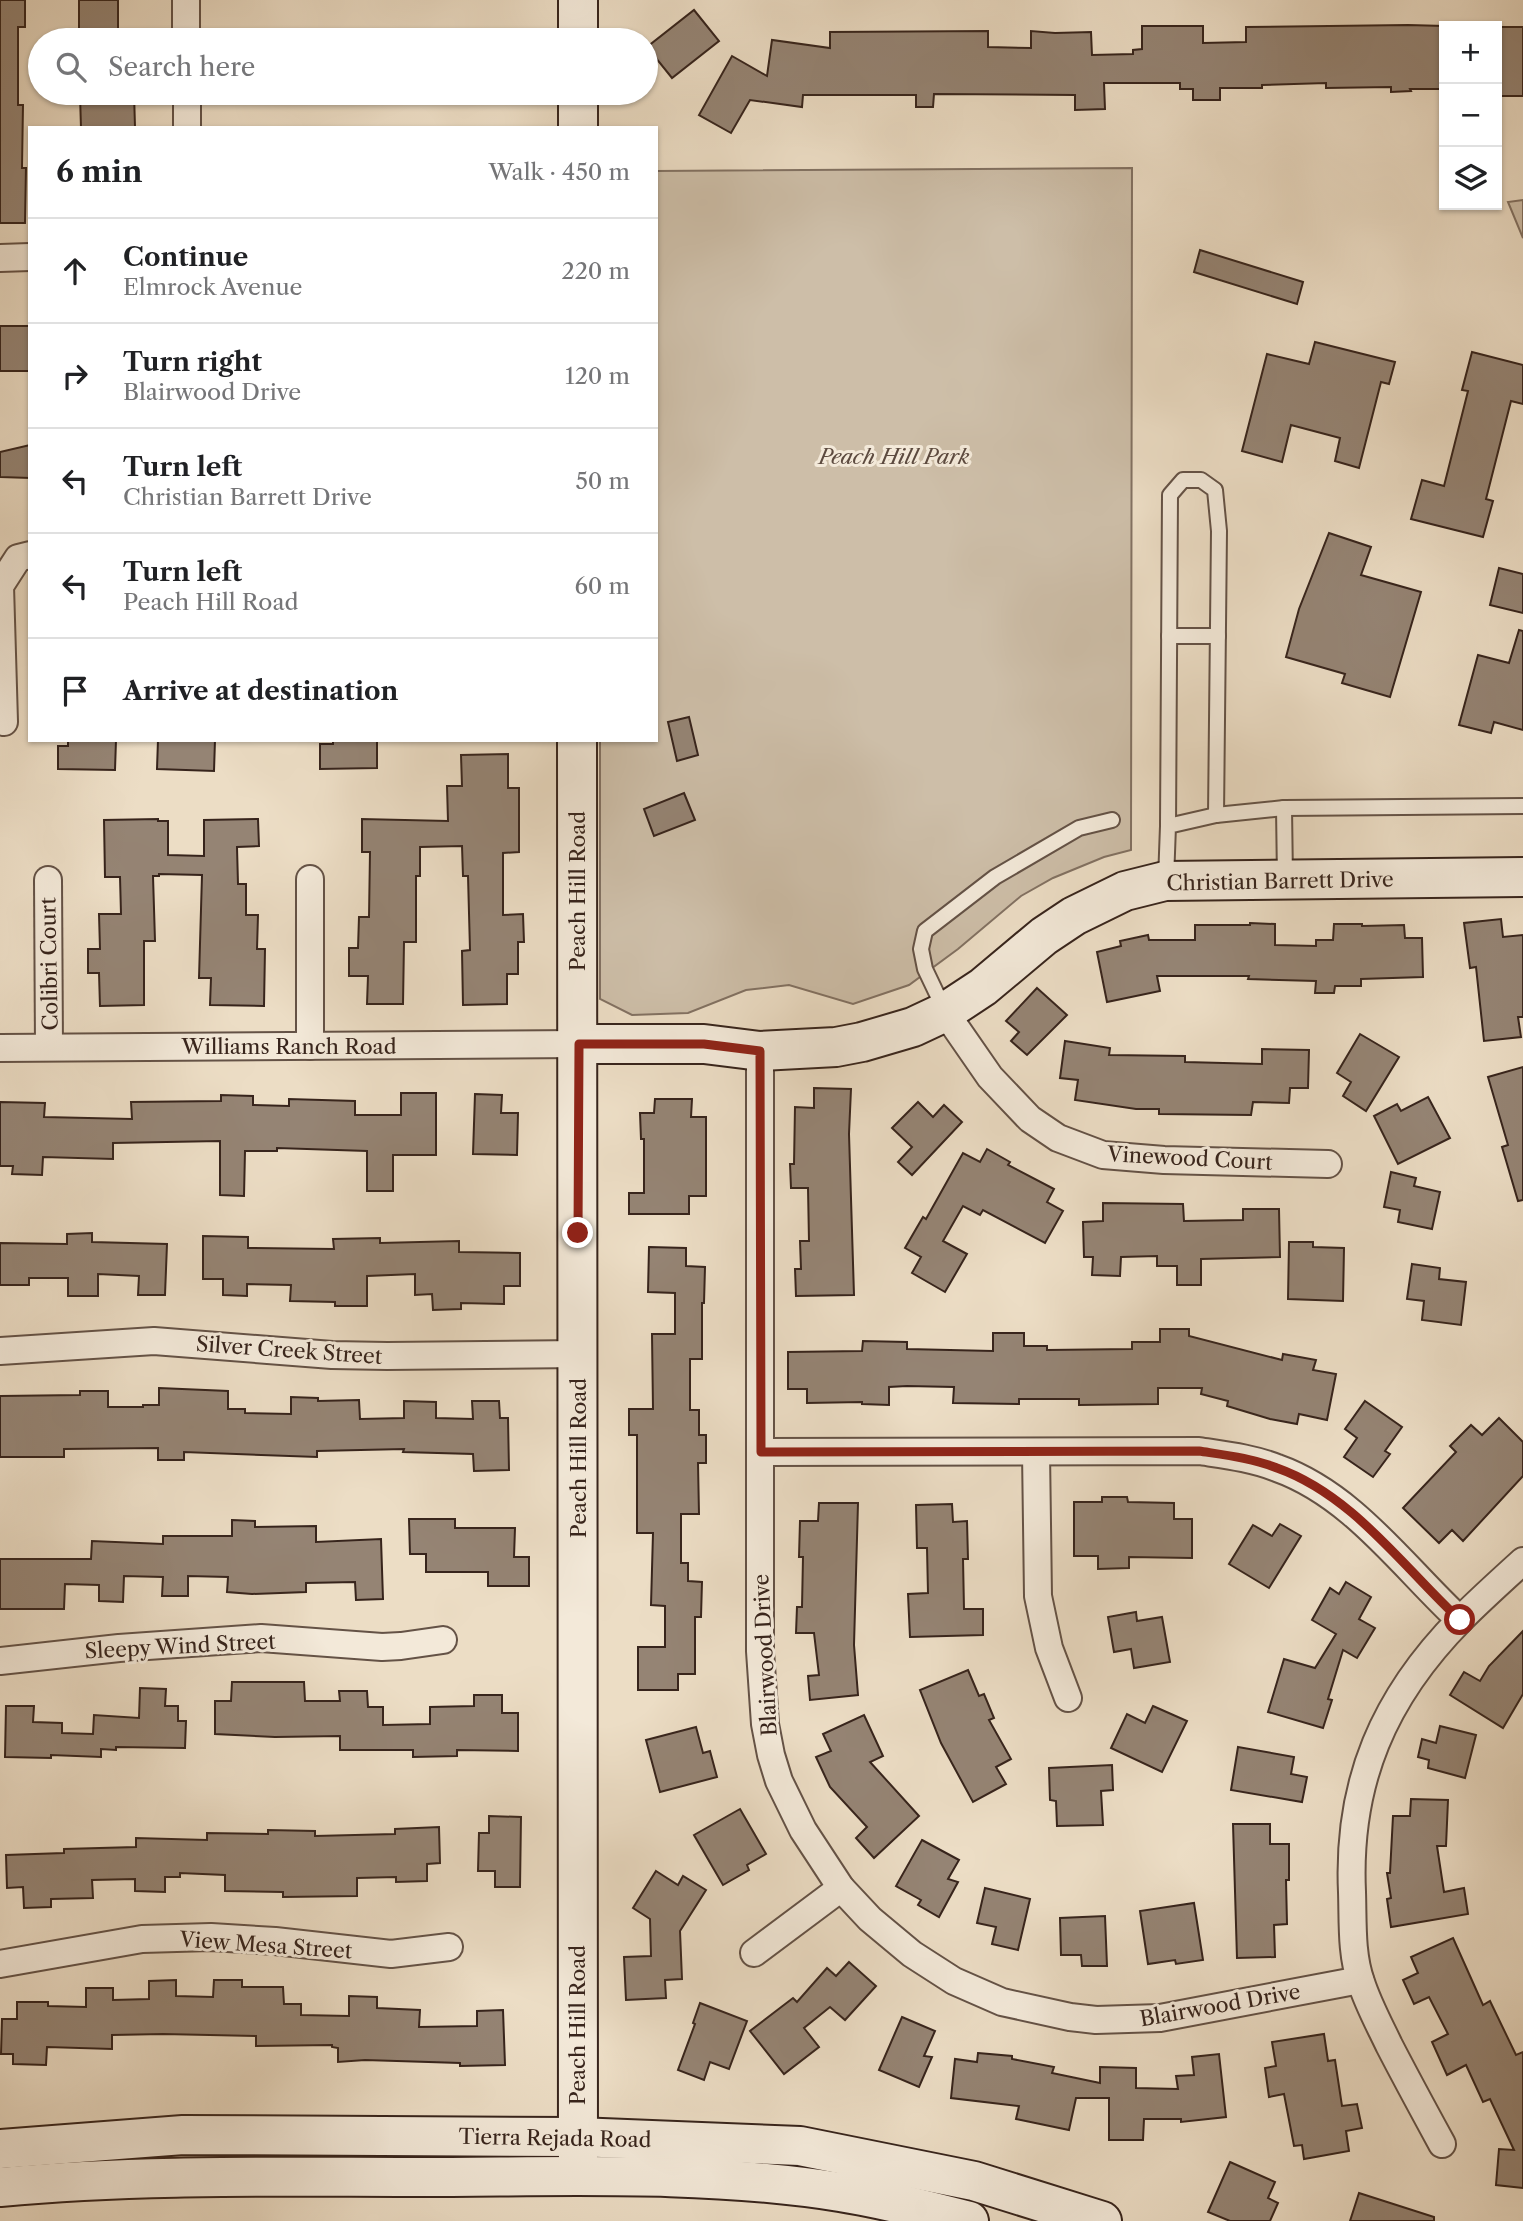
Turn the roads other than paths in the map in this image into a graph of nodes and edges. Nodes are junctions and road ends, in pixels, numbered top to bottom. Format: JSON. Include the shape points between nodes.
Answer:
{"nodes":[{"id":1,"x":186,"y":0,"type":"edge"},
{"id":2,"x":578,"y":0,"type":"edge"},
{"id":3,"x":186,"y":28,"type":"edge"},
{"id":4,"x":578,"y":28,"type":"edge"},
{"id":5,"x":187,"y":105,"type":"edge"},
{"id":6,"x":578,"y":105,"type":"edge"},
{"id":7,"x":187,"y":126,"type":"edge"},
{"id":8,"x":578,"y":126,"type":"edge"},
{"id":9,"x":28,"y":257,"type":"edge"},
{"id":10,"x":0,"y":258,"type":"edge"},
{"id":11,"x":28,"y":556,"type":"edge"},
{"id":12,"x":1169,"y":636,"type":"junction"},
{"id":13,"x":1218,"y":636,"type":"junction"},
{"id":14,"x":4,"y":722,"type":"dead end"},
{"id":15,"x":577,"y":742,"type":"edge"},
{"id":16,"x":1523,"y":806,"type":"edge"},
{"id":17,"x":1284,"y":808,"type":"junction"},
{"id":18,"x":1216,"y":816,"type":"junction"},
{"id":19,"x":1112,"y":820,"type":"dead end"},
{"id":20,"x":1168,"y":826,"type":"junction"},
{"id":21,"x":1523,"y":877,"type":"edge"},
{"id":22,"x":310,"y":879,"type":"dead end"},
{"id":23,"x":1284,"y":879,"type":"junction"},
{"id":24,"x":48,"y":880,"type":"dead end"},
{"id":25,"x":1166,"y":881,"type":"junction"},
{"id":26,"x":945,"y":1012,"type":"junction"},
{"id":27,"x":579,"y":1044,"type":"junction"},
{"id":28,"x":310,"y":1045,"type":"junction"},
{"id":29,"x":49,"y":1047,"type":"junction"},
{"id":30,"x":0,"y":1048,"type":"edge"},
{"id":31,"x":760,"y":1051,"type":"junction"},
{"id":32,"x":1328,"y":1164,"type":"dead end"},
{"id":33,"x":0,"y":1351,"type":"edge"},
{"id":34,"x":579,"y":1354,"type":"junction"},
{"id":35,"x":761,"y":1452,"type":"junction"},
{"id":36,"x":1036,"y":1452,"type":"junction"},
{"id":37,"x":1523,"y":1561,"type":"edge"},
{"id":38,"x":1460,"y":1620,"type":"junction"},
{"id":39,"x":443,"y":1640,"type":"dead end"},
{"id":40,"x":0,"y":1661,"type":"edge"},
{"id":41,"x":1068,"y":1698,"type":"dead end"},
{"id":42,"x":841,"y":1888,"type":"junction"},
{"id":43,"x":449,"y":1947,"type":"dead end"},
{"id":44,"x":754,"y":1953,"type":"dead end"},
{"id":45,"x":0,"y":1964,"type":"edge"},
{"id":46,"x":1360,"y":1980,"type":"junction"},
{"id":47,"x":577,"y":2137,"type":"junction"},
{"id":48,"x":1442,"y":2144,"type":"dead end"},
{"id":49,"x":0,"y":2149,"type":"edge"},
{"id":50,"x":578,"y":2176,"type":"junction"},
{"id":51,"x":0,"y":2187,"type":"edge"},
{"id":52,"x":969,"y":2221,"type":"edge"},
{"id":53,"x":1102,"y":2221,"type":"edge"}],
"edges":[{"from":1,"to":3,"type":"street"},
{"from":2,"to":4,"type":"street"},
{"from":5,"to":7,"type":"street"},
{"from":6,"to":8,"type":"street"},
{"from":9,"to":10,"type":"street"},
{"from":11,"to":14,"type":"street","via":[[18,558],[0,586]]},
{"from":12,"to":13,"type":"lane"},
{"from":12,"to":13,"type":"lane","via":[[1170,495],[1183,480],[1201,480],[1215,490]]},
{"from":12,"to":20,"type":"lane"},
{"from":13,"to":18,"type":"lane"},
{"from":15,"to":27,"type":"street","name":"Peach Hill Road"},
{"from":16,"to":17,"type":"lane"},
{"from":17,"to":18,"type":"lane"},
{"from":17,"to":23,"type":"lane"},
{"from":18,"to":20,"type":"lane"},
{"from":19,"to":26,"type":"lane","via":[[1079,828],[995,877],[925,931],[921,949],[925,969]]},
{"from":20,"to":25,"type":"lane"},
{"from":21,"to":23,"type":"street","name":"Christian Barrett Drive"},
{"from":22,"to":28,"type":"street"},
{"from":23,"to":25,"type":"street","name":"Christian Barrett Drive"},
{"from":24,"to":29,"type":"street","name":"Colibri Court"},
{"from":25,"to":26,"type":"street","name":"Christian Barrett Drive","via":[[1125,891],[1074,916]]},
{"from":26,"to":31,"type":"street","name":"Christian Barrett Drive","via":[[914,1027],[862,1042]]},
{"from":26,"to":32,"type":"street","name":"Vinewood Court","via":[[990,1077],[1030,1119],[1058,1138],[1103,1155]]},
{"from":27,"to":28,"type":"street","name":"Williams Ranch Road"},
{"from":27,"to":31,"type":"street","name":"Christian Barrett Drive","via":[[704,1044]]},
{"from":27,"to":34,"type":"street","name":"Peach Hill Road"},
{"from":28,"to":29,"type":"street","name":"Williams Ranch Road"},
{"from":29,"to":30,"type":"street","name":"Williams Ranch Road"},
{"from":31,"to":35,"type":"street","name":"Blairwood Drive"},
{"from":33,"to":34,"type":"street","name":"Silver Creek Street","via":[[154,1341],[346,1355]]},
{"from":34,"to":47,"type":"street","name":"Peach Hill Road"},
{"from":35,"to":36,"type":"street"},
{"from":35,"to":42,"type":"street","name":"Blairwood Drive","via":[[760,1651],[765,1724],[779,1780],[803,1830]]},
{"from":36,"to":38,"type":"street","via":[[1199,1451],[1278,1468],[1359,1518]]},
{"from":36,"to":41,"type":"street","via":[[1038,1596],[1049,1648]]},
{"from":37,"to":38,"type":"street"},
{"from":38,"to":46,"type":"street","via":[[1395,1703],[1368,1761],[1356,1808],[1351,1874]]},
{"from":39,"to":40,"type":"street","name":"Sleepy Wind Street","via":[[382,1647],[261,1638]]},
{"from":42,"to":44,"type":"street"},
{"from":42,"to":46,"type":"street","name":"Blairwood Drive","via":[[912,1954],[954,1982],[1002,2002],[1070,2017],[1096,2021],[1160,2018]]},
{"from":43,"to":45,"type":"street","name":"View Mesa Street","via":[[391,1954],[275,1941],[156,1939]]},
{"from":46,"to":48,"type":"street"},
{"from":47,"to":49,"type":"street","name":"Tierra Rejada Road","via":[[183,2135]]},
{"from":47,"to":50,"type":"street","name":"Peach Hill Road"},
{"from":47,"to":53,"type":"street","name":"Tierra Rejada Road","via":[[800,2146],[974,2180]]},
{"from":50,"to":51,"type":"street","name":"Tierra Rejada Road","via":[[145,2177]]},
{"from":50,"to":52,"type":"street","name":"Tierra Rejada Road","via":[[725,2180],[839,2192]]}]}
